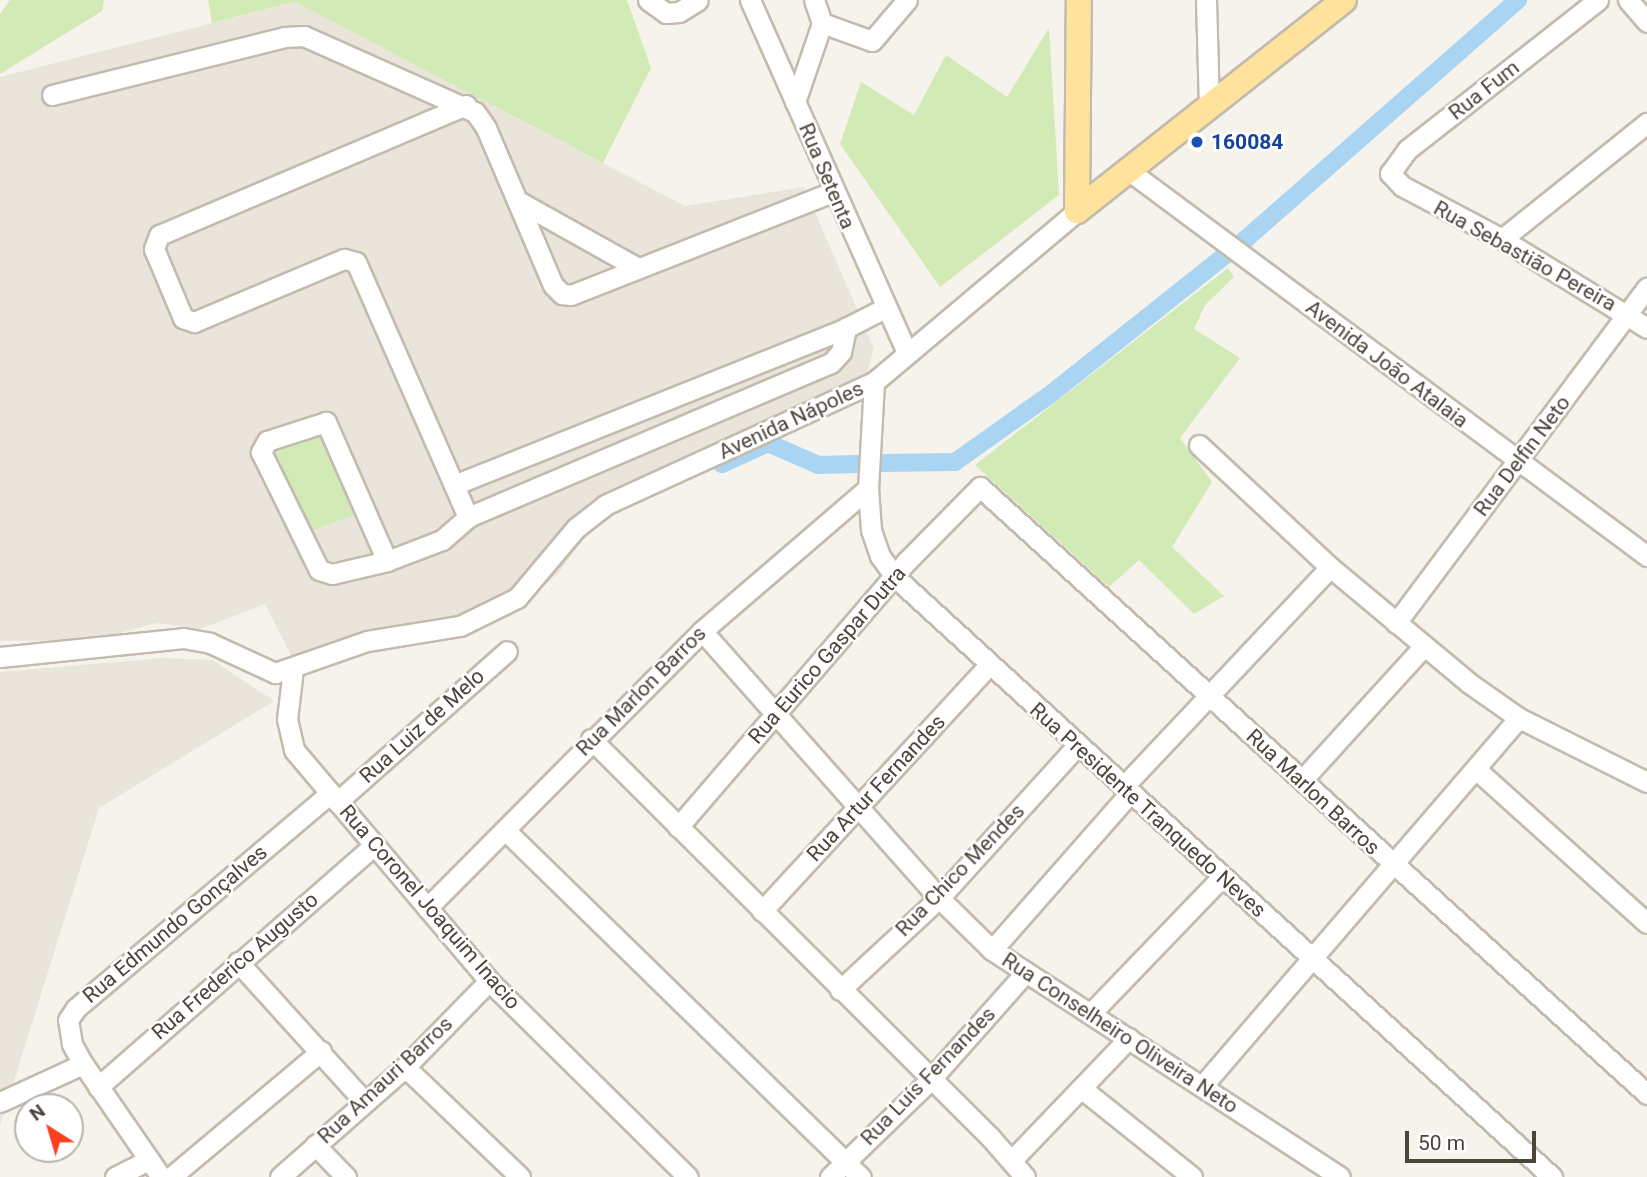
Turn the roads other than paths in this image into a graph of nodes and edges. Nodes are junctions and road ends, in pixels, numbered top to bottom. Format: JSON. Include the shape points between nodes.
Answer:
{"nodes":[{"id":1,"x":648,"y":0,"type":"edge"},
{"id":2,"x":698,"y":0,"type":"edge"},
{"id":3,"x":750,"y":0,"type":"edge"},
{"id":4,"x":814,"y":0,"type":"edge"},
{"id":5,"x":907,"y":0,"type":"edge"},
{"id":6,"x":1079,"y":0,"type":"edge"},
{"id":7,"x":1206,"y":0,"type":"edge"},
{"id":8,"x":1598,"y":0,"type":"edge"},
{"id":9,"x":1628,"y":0,"type":"edge"},
{"id":10,"x":1339,"y":2,"type":"edge"},
{"id":11,"x":1647,"y":22,"type":"edge"},
{"id":12,"x":822,"y":23,"type":"junction"},
{"id":13,"x":52,"y":95,"type":"dead end"},
{"id":14,"x":794,"y":102,"type":"junction"},
{"id":15,"x":466,"y":105,"type":"junction"},
{"id":16,"x":1209,"y":107,"type":"junction"},
{"id":17,"x":1647,"y":123,"type":"edge"},
{"id":18,"x":1128,"y":170,"type":"junction"},
{"id":19,"x":1402,"y":186,"type":"joint"},
{"id":20,"x":833,"y":192,"type":"junction"},
{"id":21,"x":518,"y":201,"type":"junction"},
{"id":22,"x":1077,"y":211,"type":"junction"},
{"id":23,"x":1502,"y":239,"type":"junction"},
{"id":24,"x":638,"y":268,"type":"junction"},
{"id":25,"x":1647,"y":288,"type":"edge"},
{"id":26,"x":885,"y":308,"type":"junction"},
{"id":27,"x":1627,"y":313,"type":"junction"},
{"id":28,"x":846,"y":328,"type":"junction"},
{"id":29,"x":1647,"y":328,"type":"edge"},
{"id":30,"x":906,"y":351,"type":"junction"},
{"id":31,"x":874,"y":382,"type":"junction"},
{"id":32,"x":1199,"y":445,"type":"dead end"},
{"id":33,"x":1519,"y":463,"type":"junction"},
{"id":34,"x":454,"y":485,"type":"junction"},
{"id":35,"x":980,"y":487,"type":"joint"},
{"id":36,"x":868,"y":488,"type":"junction"},
{"id":37,"x":468,"y":517,"type":"junction"},
{"id":38,"x":1647,"y":556,"type":"edge"},
{"id":39,"x":387,"y":561,"type":"junction"},
{"id":40,"x":1330,"y":567,"type":"junction"},
{"id":41,"x":895,"y":577,"type":"junction"},
{"id":42,"x":1396,"y":623,"type":"junction"},
{"id":43,"x":702,"y":631,"type":"junction"},
{"id":44,"x":1423,"y":647,"type":"junction"},
{"id":45,"x":507,"y":651,"type":"dead end"},
{"id":46,"x":0,"y":657,"type":"edge"},
{"id":47,"x":990,"y":664,"type":"junction"},
{"id":48,"x":293,"y":670,"type":"junction"},
{"id":49,"x":1210,"y":698,"type":"junction"},
{"id":50,"x":776,"y":714,"type":"junction"},
{"id":51,"x":1519,"y":718,"type":"junction"},
{"id":52,"x":591,"y":739,"type":"junction"},
{"id":53,"x":1077,"y":746,"type":"junction"},
{"id":54,"x":1478,"y":771,"type":"junction"},
{"id":55,"x":1302,"y":780,"type":"junction"},
{"id":56,"x":1647,"y":782,"type":"edge"},
{"id":57,"x":1126,"y":790,"type":"junction"},
{"id":58,"x":333,"y":797,"type":"junction"},
{"id":59,"x":858,"y":809,"type":"junction"},
{"id":60,"x":678,"y":827,"type":"junction"},
{"id":61,"x":505,"y":830,"type":"junction"},
{"id":62,"x":373,"y":846,"type":"junction"},
{"id":63,"x":1394,"y":867,"type":"junction"},
{"id":64,"x":1222,"y":877,"type":"junction"},
{"id":65,"x":939,"y":898,"type":"junction"},
{"id":66,"x":427,"y":908,"type":"junction"},
{"id":67,"x":762,"y":911,"type":"junction"},
{"id":68,"x":1647,"y":923,"type":"edge"},
{"id":69,"x":992,"y":950,"type":"junction"},
{"id":70,"x":1310,"y":959,"type":"junction"},
{"id":71,"x":238,"y":961,"type":"junction"},
{"id":72,"x":1024,"y":974,"type":"junction"},
{"id":73,"x":489,"y":981,"type":"junction"},
{"id":74,"x":840,"y":990,"type":"junction"},
{"id":75,"x":1091,"y":1013,"type":"junction"},
{"id":76,"x":1129,"y":1038,"type":"junction"},
{"id":77,"x":321,"y":1051,"type":"junction"},
{"id":78,"x":83,"y":1064,"type":"junction"},
{"id":79,"x":405,"y":1067,"type":"junction"},
{"id":80,"x":930,"y":1080,"type":"junction"},
{"id":81,"x":1203,"y":1085,"type":"junction"},
{"id":82,"x":98,"y":1087,"type":"junction"},
{"id":83,"x":1081,"y":1088,"type":"junction"},
{"id":84,"x":1647,"y":1094,"type":"edge"},
{"id":85,"x":0,"y":1102,"type":"edge"},
{"id":86,"x":365,"y":1102,"type":"junction"},
{"id":87,"x":315,"y":1145,"type":"junction"},
{"id":88,"x":149,"y":1160,"type":"junction"},
{"id":89,"x":1012,"y":1160,"type":"junction"},
{"id":90,"x":845,"y":1162,"type":"junction"},
{"id":91,"x":115,"y":1177,"type":"edge"},
{"id":92,"x":161,"y":1177,"type":"edge"},
{"id":93,"x":171,"y":1177,"type":"edge"},
{"id":94,"x":280,"y":1177,"type":"edge"},
{"id":95,"x":346,"y":1177,"type":"edge"},
{"id":96,"x":520,"y":1177,"type":"edge"},
{"id":97,"x":688,"y":1177,"type":"edge"},
{"id":98,"x":830,"y":1177,"type":"edge"},
{"id":99,"x":862,"y":1177,"type":"edge"},
{"id":100,"x":1025,"y":1177,"type":"edge"},
{"id":101,"x":1192,"y":1177,"type":"edge"},
{"id":102,"x":1340,"y":1177,"type":"edge"},
{"id":103,"x":1552,"y":1177,"type":"edge"}],
"edges":[{"from":1,"to":2,"type":"street","via":[[666,13],[679,12]]},
{"from":3,"to":14,"type":"street","name":"Rua Setenta"},
{"from":4,"to":12,"type":"street"},
{"from":5,"to":12,"type":"street","via":[[872,41]]},
{"from":6,"to":22,"type":"main road"},
{"from":7,"to":16,"type":"street"},
{"from":8,"to":19,"type":"street","name":"Rua Fum","via":[[1407,150],[1390,173]]},
{"from":9,"to":11,"type":"street"},
{"from":10,"to":16,"type":"main road","name":"Avenida Nápoles"},
{"from":12,"to":14,"type":"street"},
{"from":13,"to":15,"type":"street","via":[[284,37],[304,36]]},
{"from":14,"to":20,"type":"street","name":"Rua Setenta"},
{"from":15,"to":21,"type":"street","via":[[486,128]]},
{"from":15,"to":34,"type":"street","via":[[159,235],[154,248],[183,318],[194,321],[344,259],[356,262]]},
{"from":16,"to":18,"type":"main road","name":"Avenida Nápoles"},
{"from":17,"to":23,"type":"street"},
{"from":18,"to":22,"type":"main road","name":"Avenida Nápoles"},
{"from":18,"to":33,"type":"street","name":"Avenida João Atalaia"},
{"from":19,"to":23,"type":"street","name":"Rua Sebastião Pereira"},
{"from":20,"to":24,"type":"street"},
{"from":20,"to":26,"type":"street","name":"Rua Setenta"},
{"from":21,"to":24,"type":"street"},
{"from":21,"to":24,"type":"street","via":[[553,285],[562,294],[571,295]]},
{"from":22,"to":30,"type":"street","name":"Avenida Nápoles"},
{"from":23,"to":27,"type":"street","name":"Rua Sebastião Pereira"},
{"from":25,"to":27,"type":"street","name":"Rua Delfin Neto"},
{"from":26,"to":28,"type":"street"},
{"from":26,"to":30,"type":"street","name":"Rua Setenta"},
{"from":27,"to":29,"type":"street","name":"Rua Sebastião Pereira"},
{"from":27,"to":33,"type":"street","name":"Rua Delfin Neto"},
{"from":28,"to":34,"type":"street"},
{"from":28,"to":37,"type":"street","via":[[841,352],[831,363]]},
{"from":30,"to":31,"type":"street","name":"Avenida Nápoles"},
{"from":31,"to":36,"type":"street","name":"Rua Presidente Tranquedo Neves"},
{"from":31,"to":48,"type":"street","name":"Avenida Nápoles","via":[[604,505],[576,527],[517,598],[493,613],[460,626],[368,640]]},
{"from":32,"to":40,"type":"street"},
{"from":33,"to":38,"type":"street","name":"Avenida João Atalaia"},
{"from":33,"to":42,"type":"street","name":"Rua Delfin Neto"},
{"from":34,"to":37,"type":"street"},
{"from":35,"to":41,"type":"street","name":"Rua Eurico Gaspar Dutra"},
{"from":35,"to":49,"type":"street","name":"Rua Marlon Barros"},
{"from":36,"to":41,"type":"street","name":"Rua Presidente Tranquedo Neves","via":[[871,530],[880,556]]},
{"from":36,"to":43,"type":"street","name":"Rua Marlon Barros"},
{"from":37,"to":39,"type":"street","via":[[442,540]]},
{"from":39,"to":39,"type":"street","via":[[326,422],[267,441],[261,452],[319,570],[332,574]]},
{"from":40,"to":42,"type":"street"},
{"from":40,"to":49,"type":"street"},
{"from":41,"to":47,"type":"street","name":"Rua Presidente Tranquedo Neves"},
{"from":41,"to":50,"type":"street","name":"Rua Eurico Gaspar Dutra"},
{"from":42,"to":44,"type":"street"},
{"from":43,"to":50,"type":"street","name":"Rua Conselheiro Oliveira Neto"},
{"from":43,"to":52,"type":"street","name":"Rua Marlon Barros"},
{"from":44,"to":51,"type":"street"},
{"from":44,"to":55,"type":"street"},
{"from":45,"to":58,"type":"street","name":"Rua Luiz de Melo"},
{"from":46,"to":48,"type":"street","via":[[183,638],[210,643],[275,673]]},
{"from":47,"to":53,"type":"street","name":"Rua Presidente Tranquedo Neves"},
{"from":47,"to":59,"type":"street","name":"Rua Artur Fernandes"},
{"from":48,"to":58,"type":"street","name":"Rua Coronel Joaquim Inacio","via":[[289,738]]},
{"from":49,"to":55,"type":"street","name":"Rua Marlon Barros"},
{"from":49,"to":57,"type":"street"},
{"from":50,"to":59,"type":"street","name":"Rua Conselheiro Oliveira Neto"},
{"from":50,"to":60,"type":"street","name":"Rua Eurico Gaspar Dutra"},
{"from":51,"to":54,"type":"street"},
{"from":51,"to":56,"type":"street"},
{"from":52,"to":60,"type":"street"},
{"from":52,"to":61,"type":"street","name":"Rua Marlon Barros"},
{"from":53,"to":57,"type":"street","name":"Rua Presidente Tranquedo Neves"},
{"from":53,"to":65,"type":"street","name":"Rua Chico Mendes"},
{"from":54,"to":63,"type":"street"},
{"from":54,"to":68,"type":"street"},
{"from":55,"to":63,"type":"street","name":"Rua Marlon Barros"},
{"from":57,"to":64,"type":"street","name":"Rua Presidente Tranquedo Neves"},
{"from":57,"to":69,"type":"street"},
{"from":58,"to":62,"type":"street","name":"Rua Coronel Joaquim Inacio"},
{"from":58,"to":78,"type":"street","name":"Rua Edmundo Gonçalves","via":[[75,1008],[68,1020],[69,1032]]},
{"from":59,"to":65,"type":"street","name":"Rua Conselheiro Oliveira Neto"},
{"from":59,"to":67,"type":"street","name":"Rua Artur Fernandes"},
{"from":60,"to":67,"type":"street"},
{"from":61,"to":66,"type":"street","name":"Rua Marlon Barros"},
{"from":61,"to":90,"type":"street"},
{"from":62,"to":66,"type":"street","name":"Rua Coronel Joaquim Inacio"},
{"from":62,"to":71,"type":"street","name":"Rua Frederico Augusto"},
{"from":63,"to":70,"type":"street"},
{"from":63,"to":84,"type":"street","name":"Rua Marlon Barros"},
{"from":64,"to":70,"type":"street","name":"Rua Presidente Tranquedo Neves"},
{"from":64,"to":75,"type":"street"},
{"from":65,"to":69,"type":"street","name":"Rua Conselheiro Oliveira Neto"},
{"from":65,"to":74,"type":"street","name":"Rua Chico Mendes"},
{"from":66,"to":73,"type":"street","name":"Rua Coronel Joaquim Inacio"},
{"from":67,"to":74,"type":"street"},
{"from":69,"to":72,"type":"street","name":"Rua Conselheiro Oliveira Neto"},
{"from":70,"to":81,"type":"street"},
{"from":70,"to":103,"type":"street","name":"Rua Presidente Tranquedo Neves"},
{"from":71,"to":77,"type":"street"},
{"from":71,"to":82,"type":"street","name":"Rua Frederico Augusto"},
{"from":72,"to":75,"type":"street","name":"Rua Conselheiro Oliveira Neto"},
{"from":72,"to":80,"type":"street","name":"Rua Luís Fernandes"},
{"from":73,"to":79,"type":"street","name":"Rua Amauri Barros"},
{"from":73,"to":97,"type":"street","name":"Rua Coronel Joaquim Inacio"},
{"from":74,"to":80,"type":"street"},
{"from":75,"to":76,"type":"street","name":"Rua Conselheiro Oliveira Neto"},
{"from":76,"to":81,"type":"street","name":"Rua Conselheiro Oliveira Neto"},
{"from":76,"to":83,"type":"street"},
{"from":77,"to":86,"type":"street"},
{"from":77,"to":93,"type":"street"},
{"from":78,"to":82,"type":"street","name":"Rua Edmundo Gonçalves"},
{"from":78,"to":85,"type":"street"},
{"from":79,"to":86,"type":"street","name":"Rua Amauri Barros"},
{"from":79,"to":96,"type":"street"},
{"from":80,"to":89,"type":"street"},
{"from":80,"to":90,"type":"street","name":"Rua Luís Fernandes"},
{"from":81,"to":102,"type":"street","name":"Rua Conselheiro Oliveira Neto"},
{"from":82,"to":88,"type":"street","name":"Rua Edmundo Gonçalves"},
{"from":83,"to":89,"type":"street"},
{"from":83,"to":101,"type":"street"},
{"from":86,"to":87,"type":"street","name":"Rua Amauri Barros"},
{"from":87,"to":94,"type":"street","name":"Rua Amauri Barros"},
{"from":87,"to":95,"type":"street"},
{"from":88,"to":91,"type":"street"},
{"from":88,"to":92,"type":"street","name":"Rua Edmundo Gonçalves"},
{"from":89,"to":100,"type":"street"},
{"from":90,"to":98,"type":"street","name":"Rua Luís Fernandes"},
{"from":90,"to":99,"type":"street"}]}
